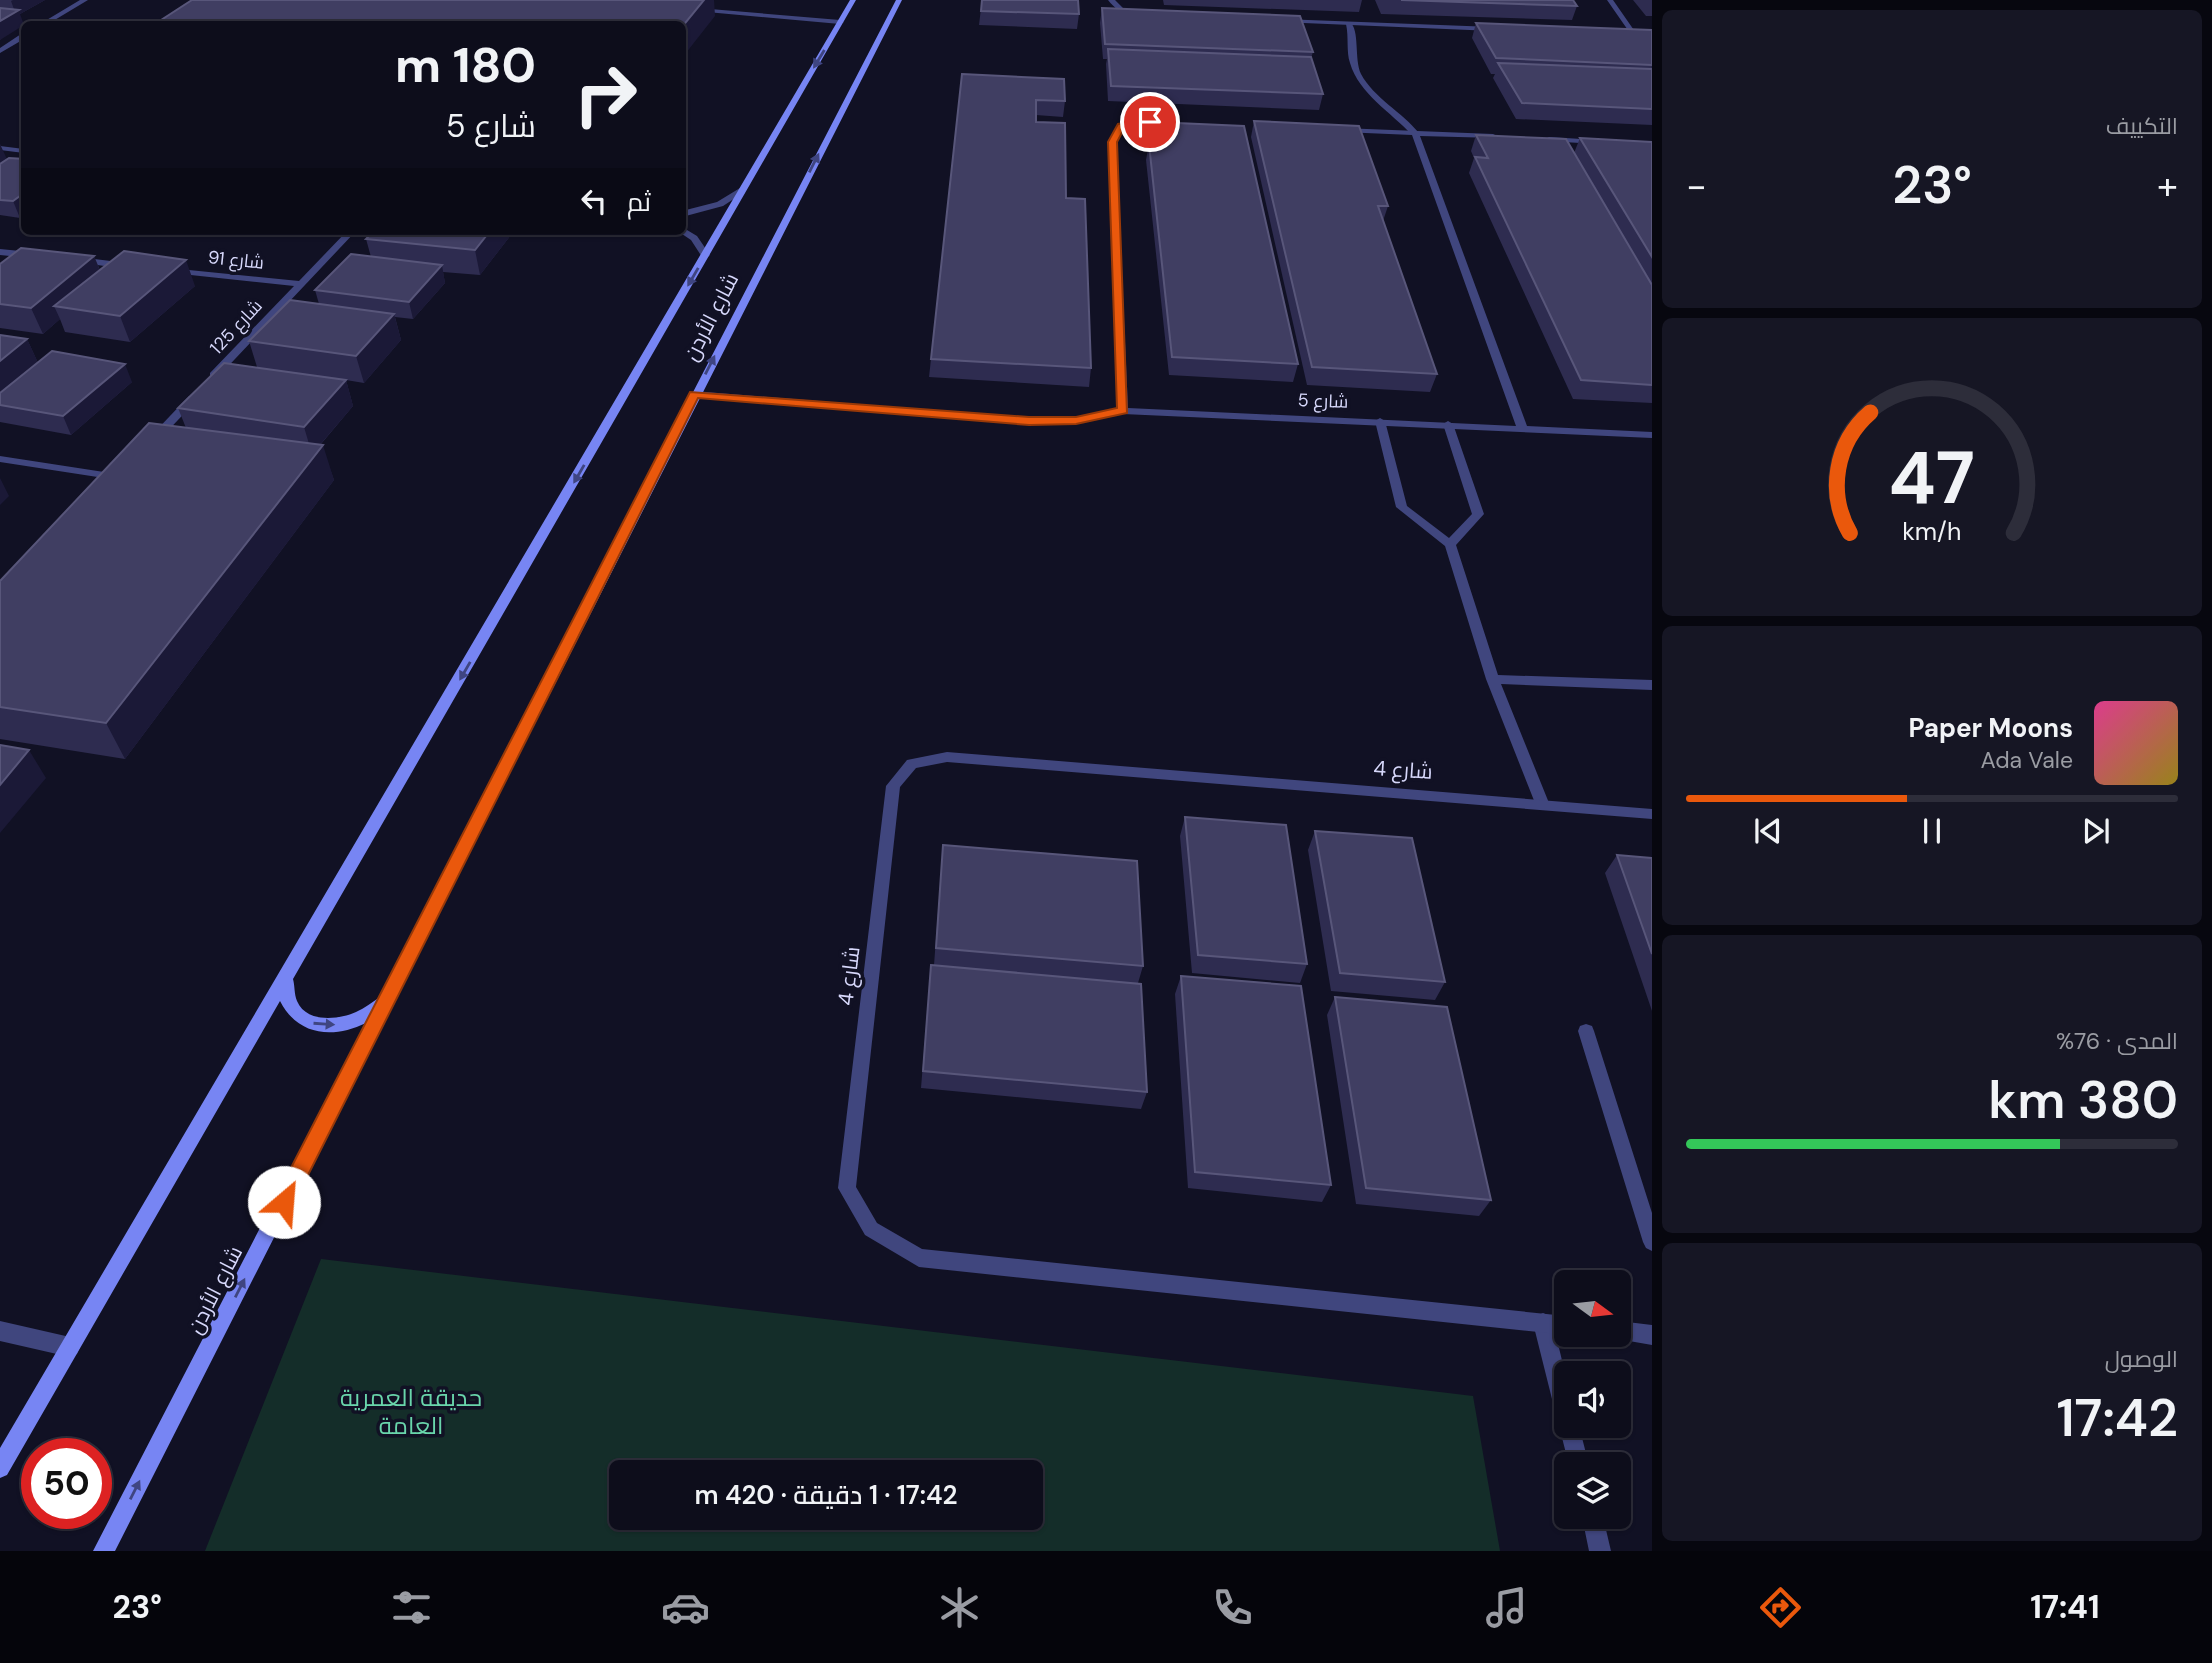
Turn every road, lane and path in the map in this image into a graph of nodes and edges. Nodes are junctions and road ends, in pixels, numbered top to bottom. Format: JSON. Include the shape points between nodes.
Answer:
{"nodes":[{"id":1,"x":85,"y":0,"type":"edge"},
{"id":2,"x":853,"y":0,"type":"edge"},
{"id":3,"x":898,"y":0,"type":"edge"},
{"id":4,"x":1111,"y":0,"type":"edge"},
{"id":5,"x":1610,"y":0,"type":"edge"},
{"id":6,"x":692,"y":10,"type":"edge"},
{"id":7,"x":1142,"y":14,"type":"edge"},
{"id":8,"x":49,"y":21,"type":"edge"},
{"id":9,"x":1271,"y":21,"type":"edge"},
{"id":10,"x":840,"y":22,"type":"junction"},
{"id":11,"x":1350,"y":24,"type":"junction"},
{"id":12,"x":1499,"y":29,"type":"edge"},
{"id":13,"x":1621,"y":34,"type":"edge"},
{"id":14,"x":21,"y":38,"type":"edge"},
{"id":15,"x":0,"y":51,"type":"edge"},
{"id":16,"x":1177,"y":123,"type":"edge"},
{"id":17,"x":1331,"y":129,"type":"edge"},
{"id":18,"x":1415,"y":133,"type":"junction"},
{"id":19,"x":1499,"y":137,"type":"edge"},
{"id":20,"x":1540,"y":139,"type":"edge"},
{"id":21,"x":1610,"y":142,"type":"edge"},
{"id":22,"x":0,"y":148,"type":"edge"},
{"id":23,"x":21,"y":151,"type":"edge"},
{"id":24,"x":740,"y":191,"type":"junction"},
{"id":25,"x":686,"y":213,"type":"edge"},
{"id":26,"x":686,"y":233,"type":"edge"},
{"id":27,"x":348,"y":235,"type":"edge"},
{"id":28,"x":0,"y":252,"type":"edge"},
{"id":29,"x":705,"y":255,"type":"junction"},
{"id":30,"x":41,"y":256,"type":"edge"},
{"id":31,"x":68,"y":259,"type":"edge"},
{"id":32,"x":137,"y":267,"type":"edge"},
{"id":33,"x":164,"y":270,"type":"edge"},
{"id":34,"x":301,"y":284,"type":"junction"},
{"id":35,"x":209,"y":381,"type":"edge"},
{"id":36,"x":200,"y":390,"type":"edge"},
{"id":37,"x":694,"y":394,"type":"junction"},
{"id":38,"x":1123,"y":411,"type":"junction"},
{"id":39,"x":1380,"y":421,"type":"junction"},
{"id":40,"x":1448,"y":424,"type":"junction"},
{"id":41,"x":1522,"y":427,"type":"junction"},
{"id":42,"x":1652,"y":435,"type":"edge"},
{"id":43,"x":145,"y":449,"type":"edge"},
{"id":44,"x":0,"y":459,"type":"edge"},
{"id":45,"x":127,"y":468,"type":"edge"},
{"id":46,"x":117,"y":477,"type":"junction"},
{"id":47,"x":108,"y":487,"type":"edge"},
{"id":48,"x":1450,"y":544,"type":"junction"},
{"id":49,"x":1493,"y":679,"type":"junction"},
{"id":50,"x":1652,"y":685,"type":"edge"},
{"id":51,"x":1542,"y":803,"type":"junction"},
{"id":52,"x":1652,"y":814,"type":"edge"},
{"id":53,"x":286,"y":980,"type":"junction"},
{"id":54,"x":392,"y":993,"type":"junction"},
{"id":55,"x":1586,"y":1031,"type":"dead end"},
{"id":56,"x":1652,"y":1242,"type":"edge"},
{"id":57,"x":1543,"y":1323,"type":"junction"},
{"id":58,"x":1554,"y":1324,"type":"edge"},
{"id":59,"x":0,"y":1331,"type":"edge"},
{"id":60,"x":1631,"y":1332,"type":"edge"},
{"id":61,"x":1652,"y":1335,"type":"edge"},
{"id":62,"x":70,"y":1348,"type":"junction"},
{"id":63,"x":1554,"y":1367,"type":"edge"},
{"id":64,"x":0,"y":1468,"type":"edge"},
{"id":65,"x":1595,"y":1529,"type":"edge"},
{"id":66,"x":104,"y":1551,"type":"edge"},
{"id":67,"x":1600,"y":1551,"type":"edge"}],
"edges":[{"from":1,"to":8,"type":"street"},
{"from":2,"to":10,"type":"main road","name":"شارع الأردن"},
{"from":37,"to":3,"type":"main road","name":"شارع الأردن","one_way":true},
{"from":4,"to":7,"type":"street","via":[[1122,11]]},
{"from":5,"to":13,"type":"street","via":[[1639,34]]},
{"from":6,"to":10,"type":"street"},
{"from":9,"to":11,"type":"street"},
{"from":10,"to":24,"type":"main road","name":"شارع الأردن","one_way":true},
{"from":11,"to":12,"type":"street"},
{"from":11,"to":18,"type":"street","via":[[1357,75]]},
{"from":14,"to":15,"type":"street"},
{"from":16,"to":38,"type":"street","via":[[1121,126],[1112,142]]},
{"from":17,"to":18,"type":"street"},
{"from":18,"to":19,"type":"street"},
{"from":18,"to":41,"type":"street"},
{"from":20,"to":21,"type":"street"},
{"from":22,"to":23,"type":"street"},
{"from":24,"to":25,"type":"street","via":[[720,204]]},
{"from":24,"to":29,"type":"main road","name":"شارع الأردن"},
{"from":26,"to":29,"type":"street"},
{"from":27,"to":34,"type":"street","name":"شارع 125"},
{"from":28,"to":30,"type":"street"},
{"from":29,"to":53,"type":"main road","name":"شارع الأردن","one_way":true},
{"from":31,"to":32,"type":"street"},
{"from":33,"to":34,"type":"street","name":"شارع 91"},
{"from":34,"to":35,"type":"street","name":"شارع 125"},
{"from":36,"to":43,"type":"street"},
{"from":37,"to":38,"type":"street","name":"شارع 5","via":[[1029,421],[1076,420]]},
{"from":37,"to":54,"type":"main road","name":"شارع الأردن"},
{"from":38,"to":39,"type":"street","name":"شارع 5"},
{"from":39,"to":40,"type":"street","name":"شارع 5"},
{"from":39,"to":48,"type":"street","via":[[1402,507]]},
{"from":40,"to":41,"type":"street","name":"شارع 5"},
{"from":40,"to":48,"type":"street","via":[[1478,514]]},
{"from":41,"to":42,"type":"street","name":"شارع 5"},
{"from":44,"to":46,"type":"street"},
{"from":45,"to":46,"type":"street"},
{"from":46,"to":47,"type":"street"},
{"from":48,"to":49,"type":"street"},
{"from":49,"to":50,"type":"street"},
{"from":49,"to":51,"type":"street"},
{"from":51,"to":52,"type":"street","name":"شارع 4"},
{"from":51,"to":57,"type":"street","name":"شارع 4","via":[[947,757],[912,764],[893,786],[847,1188],[870,1229],[919,1258]]},
{"from":53,"to":54,"type":"main road","one_way":true,"via":[[290,1006],[313,1023],[330,1025],[366,1016]]},
{"from":53,"to":62,"type":"main road","name":"شارع الأردن"},
{"from":66,"to":54,"type":"main road","name":"شارع الأردن","one_way":true},
{"from":55,"to":56,"type":"street"},
{"from":57,"to":58,"type":"street","name":"شارع 4"},
{"from":57,"to":63,"type":"street"},
{"from":59,"to":62,"type":"street"},
{"from":60,"to":61,"type":"street"},
{"from":62,"to":64,"type":"main road","name":"شارع الأردن"},
{"from":65,"to":67,"type":"street"}]}
